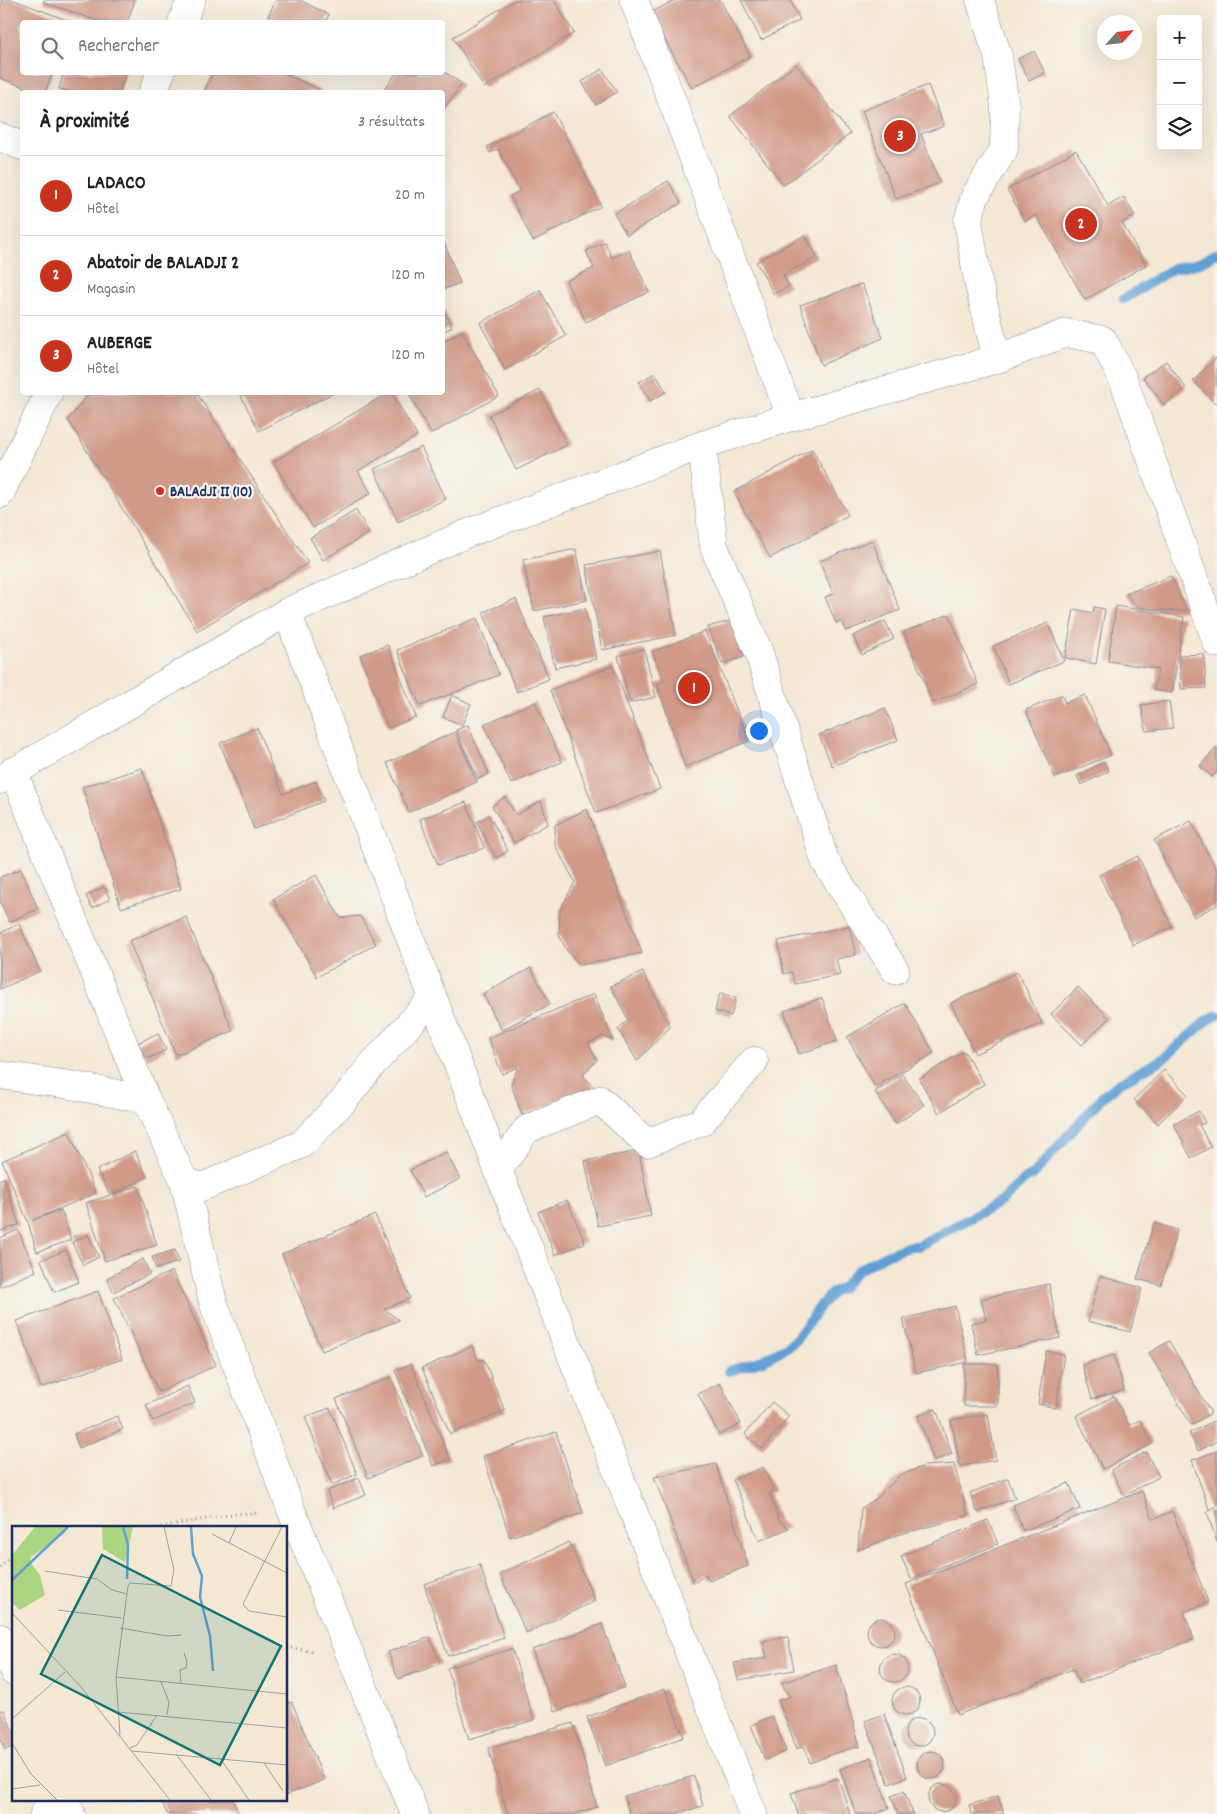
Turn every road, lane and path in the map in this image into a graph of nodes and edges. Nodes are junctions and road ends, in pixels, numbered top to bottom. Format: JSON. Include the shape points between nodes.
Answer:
{"nodes":[{"id":1,"x":191,"y":0,"type":"edge"},
{"id":2,"x":634,"y":0,"type":"edge"},
{"id":3,"x":980,"y":0,"type":"edge"},
{"id":4,"x":183,"y":20,"type":"edge"},
{"id":5,"x":161,"y":75,"type":"edge"},
{"id":6,"x":154,"y":90,"type":"edge"},
{"id":7,"x":0,"y":137,"type":"edge"},
{"id":8,"x":20,"y":145,"type":"edge"},
{"id":9,"x":997,"y":359,"type":"junction"},
{"id":10,"x":48,"y":395,"type":"edge"},
{"id":11,"x":791,"y":418,"type":"junction"},
{"id":12,"x":702,"y":444,"type":"junction"},
{"id":13,"x":0,"y":494,"type":"edge"},
{"id":14,"x":287,"y":612,"type":"junction"},
{"id":15,"x":1217,"y":643,"type":"edge"},
{"id":16,"x":6,"y":775,"type":"edge"},
{"id":17,"x":895,"y":970,"type":"dead end"},
{"id":18,"x":433,"y":998,"type":"junction"},
{"id":19,"x":754,"y":1061,"type":"dead end"},
{"id":20,"x":0,"y":1075,"type":"edge"},
{"id":21,"x":145,"y":1097,"type":"junction"},
{"id":22,"x":498,"y":1170,"type":"junction"},
{"id":23,"x":184,"y":1181,"type":"junction"},
{"id":24,"x":292,"y":1512,"type":"junction"},
{"id":25,"x":167,"y":1526,"type":"edge"},
{"id":26,"x":12,"y":1555,"type":"edge"},
{"id":27,"x":0,"y":1568,"type":"edge"},
{"id":28,"x":0,"y":1638,"type":"edge"},
{"id":29,"x":12,"y":1667,"type":"edge"},
{"id":30,"x":50,"y":1802,"type":"edge"},
{"id":31,"x":66,"y":1802,"type":"edge"},
{"id":32,"x":44,"y":1814,"type":"edge"},
{"id":33,"x":71,"y":1814,"type":"edge"},
{"id":34,"x":414,"y":1814,"type":"edge"},
{"id":35,"x":753,"y":1814,"type":"edge"}],
"edges":[{"from":1,"to":4,"type":"street"},
{"from":2,"to":11,"type":"street"},
{"from":3,"to":9,"type":"street","via":[[998,56],[1005,106],[1004,149],[975,196],[968,221],[978,282]]},
{"from":5,"to":6,"type":"street"},
{"from":7,"to":8,"type":"street"},
{"from":9,"to":11,"type":"street"},
{"from":9,"to":15,"type":"street","via":[[1066,333],[1103,340],[1123,379]]},
{"from":10,"to":13,"type":"street"},
{"from":11,"to":12,"type":"street"},
{"from":12,"to":14,"type":"street","via":[[468,533]]},
{"from":12,"to":17,"type":"street","via":[[714,547],[758,650],[825,861]]},
{"from":14,"to":16,"type":"street"},
{"from":14,"to":18,"type":"street"},
{"from":16,"to":21,"type":"street"},
{"from":18,"to":22,"type":"street"},
{"from":18,"to":23,"type":"street","via":[[302,1144],[202,1187]]},
{"from":19,"to":22,"type":"street","via":[[701,1122],[647,1143],[600,1100],[527,1129]]},
{"from":20,"to":21,"type":"street"},
{"from":21,"to":23,"type":"street"},
{"from":22,"to":35,"type":"street"},
{"from":23,"to":24,"type":"street","via":[[213,1302]]},
{"from":24,"to":25,"type":"path","via":[[232,1514]]},
{"from":24,"to":34,"type":"street"},
{"from":26,"to":27,"type":"path"},
{"from":28,"to":29,"type":"street"},
{"from":30,"to":32,"type":"street"},
{"from":31,"to":33,"type":"street"}]}
